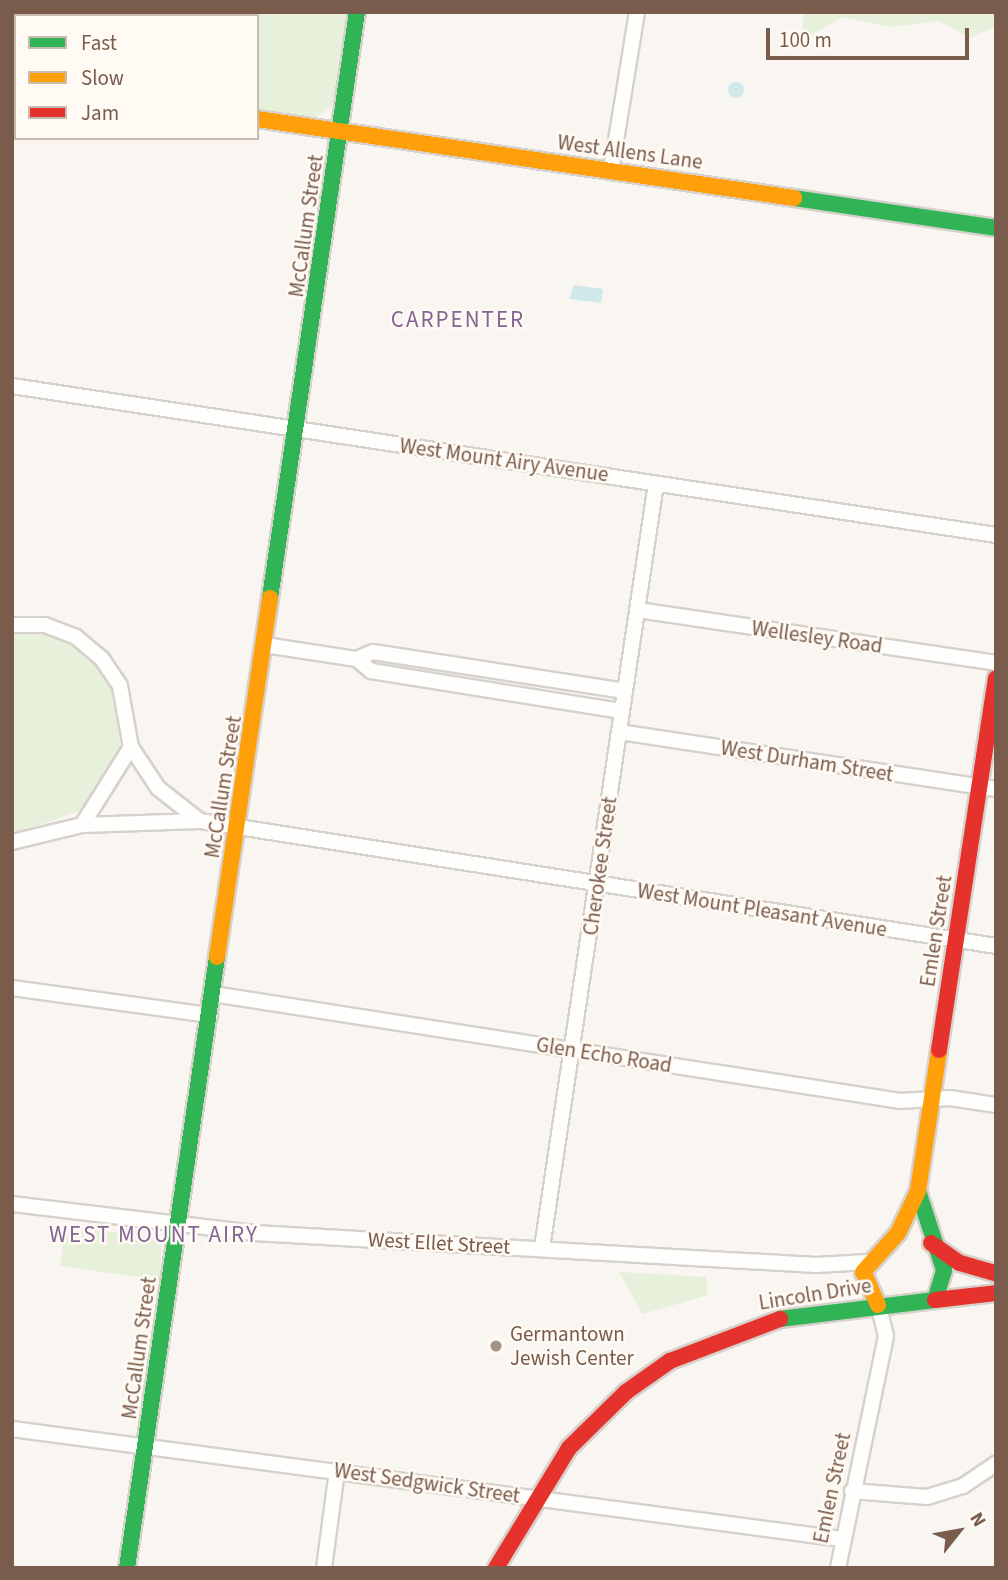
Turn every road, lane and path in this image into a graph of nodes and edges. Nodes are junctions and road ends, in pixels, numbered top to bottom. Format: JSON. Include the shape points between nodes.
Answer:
{"nodes":[{"id":1,"x":357,"y":12,"type":"edge"},
{"id":2,"x":638,"y":12,"type":"edge"},
{"id":3,"x":259,"y":119,"type":"edge"},
{"id":4,"x":341,"y":130,"type":"junction"},
{"id":5,"x":611,"y":171,"type":"junction"},
{"id":6,"x":996,"y":228,"type":"edge"},
{"id":7,"x":12,"y":386,"type":"edge"},
{"id":8,"x":297,"y":430,"type":"junction"},
{"id":9,"x":656,"y":483,"type":"junction"},
{"id":10,"x":996,"y":535,"type":"edge"},
{"id":11,"x":638,"y":610,"type":"junction"},
{"id":12,"x":12,"y":625,"type":"edge"},
{"id":13,"x":265,"y":645,"type":"junction"},
{"id":14,"x":357,"y":659,"type":"junction"},
{"id":15,"x":996,"y":663,"type":"edge"},
{"id":16,"x":996,"y":678,"type":"edge"},
{"id":17,"x":625,"y":691,"type":"junction"},
{"id":18,"x":622,"y":711,"type":"junction"},
{"id":19,"x":619,"y":733,"type":"junction"},
{"id":20,"x":131,"y":747,"type":"junction"},
{"id":21,"x":988,"y":788,"type":"edge"},
{"id":22,"x":200,"y":821,"type":"junction"},
{"id":23,"x":82,"y":825,"type":"junction"},
{"id":24,"x":238,"y":828,"type":"junction"},
{"id":25,"x":12,"y":842,"type":"edge"},
{"id":26,"x":597,"y":884,"type":"junction"},
{"id":27,"x":956,"y":940,"type":"junction"},
{"id":28,"x":996,"y":946,"type":"edge"},
{"id":29,"x":12,"y":988,"type":"edge"},
{"id":30,"x":213,"y":994,"type":"junction"},
{"id":31,"x":210,"y":1015,"type":"junction"},
{"id":32,"x":573,"y":1051,"type":"junction"},
{"id":33,"x":932,"y":1100,"type":"junction"},
{"id":34,"x":996,"y":1105,"type":"edge"},
{"id":35,"x":918,"y":1191,"type":"junction"},
{"id":36,"x":12,"y":1204,"type":"edge"},
{"id":37,"x":178,"y":1227,"type":"junction"},
{"id":38,"x":931,"y":1242,"type":"junction"},
{"id":39,"x":888,"y":1246,"type":"junction"},
{"id":40,"x":542,"y":1248,"type":"junction"},
{"id":41,"x":868,"y":1262,"type":"junction"},
{"id":42,"x":996,"y":1273,"type":"edge"},
{"id":43,"x":996,"y":1293,"type":"edge"},
{"id":44,"x":935,"y":1300,"type":"junction"},
{"id":45,"x":878,"y":1305,"type":"junction"},
{"id":46,"x":12,"y":1429,"type":"edge"},
{"id":47,"x":145,"y":1446,"type":"junction"},
{"id":48,"x":996,"y":1464,"type":"edge"},
{"id":49,"x":337,"y":1471,"type":"junction"},
{"id":50,"x":852,"y":1491,"type":"junction"},
{"id":51,"x":533,"y":1497,"type":"junction"},
{"id":52,"x":842,"y":1539,"type":"junction"},
{"id":53,"x":127,"y":1568,"type":"edge"},
{"id":54,"x":324,"y":1568,"type":"edge"},
{"id":55,"x":496,"y":1568,"type":"edge"},
{"id":56,"x":838,"y":1568,"type":"edge"}],
"edges":[{"from":1,"to":4,"type":"street","name":"McCallum Street"},
{"from":2,"to":5,"type":"street"},
{"from":3,"to":4,"type":"street","name":"West Allens Lane"},
{"from":4,"to":5,"type":"street","name":"West Allens Lane"},
{"from":4,"to":8,"type":"street","name":"McCallum Street"},
{"from":5,"to":6,"type":"street","name":"West Allens Lane"},
{"from":7,"to":8,"type":"street","name":"West Mount Airy Avenue"},
{"from":8,"to":9,"type":"street","name":"West Mount Airy Avenue"},
{"from":8,"to":13,"type":"street","name":"McCallum Street"},
{"from":9,"to":10,"type":"street","name":"West Mount Airy Avenue"},
{"from":9,"to":11,"type":"street","name":"Cherokee Street"},
{"from":11,"to":15,"type":"street","name":"Wellesley Road"},
{"from":11,"to":17,"type":"street","name":"Cherokee Street"},
{"from":12,"to":20,"type":"street","via":[[56,628],[94,650],[120,686]]},
{"from":13,"to":14,"type":"street"},
{"from":13,"to":24,"type":"street","name":"McCallum Street"},
{"from":14,"to":17,"type":"street","via":[[373,652]]},
{"from":14,"to":18,"type":"street","via":[[371,671]]},
{"from":16,"to":21,"type":"street","name":"Emlen Street"},
{"from":17,"to":18,"type":"street","name":"Cherokee Street"},
{"from":18,"to":19,"type":"street","name":"Cherokee Street"},
{"from":19,"to":21,"type":"street","name":"West Durham Street"},
{"from":19,"to":26,"type":"street","name":"Cherokee Street"},
{"from":20,"to":22,"type":"street","via":[[158,788]]},
{"from":20,"to":23,"type":"street"},
{"from":21,"to":27,"type":"street","name":"Emlen Street"},
{"from":22,"to":23,"type":"street","name":"West Mount Pleasant Avenue"},
{"from":22,"to":24,"type":"street","name":"West Mount Pleasant Avenue"},
{"from":23,"to":25,"type":"street","name":"West Mount Pleasant Avenue"},
{"from":24,"to":26,"type":"street","name":"West Mount Pleasant Avenue"},
{"from":24,"to":30,"type":"street","name":"McCallum Street"},
{"from":26,"to":27,"type":"street","name":"West Mount Pleasant Avenue"},
{"from":26,"to":32,"type":"street","name":"Cherokee Street"},
{"from":27,"to":28,"type":"street","name":"West Mount Pleasant Avenue"},
{"from":27,"to":33,"type":"street","name":"Emlen Street"},
{"from":29,"to":31,"type":"street"},
{"from":30,"to":31,"type":"street","name":"McCallum Street"},
{"from":30,"to":32,"type":"street","name":"Glen Echo Road"},
{"from":31,"to":37,"type":"street","name":"McCallum Street"},
{"from":32,"to":33,"type":"street","name":"Glen Echo Road","via":[[900,1101]]},
{"from":32,"to":40,"type":"street","name":"Cherokee Street"},
{"from":33,"to":34,"type":"street","name":"Glen Echo Road"},
{"from":33,"to":35,"type":"street","name":"Emlen Street"},
{"from":35,"to":38,"type":"street","name":"Emlen Street"},
{"from":35,"to":39,"type":"street","name":"Emlen Street"},
{"from":36,"to":37,"type":"street","name":"West Ellet Street"},
{"from":37,"to":40,"type":"street","name":"West Ellet Street"},
{"from":37,"to":47,"type":"street","name":"McCallum Street"},
{"from":38,"to":39,"type":"street","via":[[906,1239]]},
{"from":38,"to":42,"type":"street","via":[[960,1263]]},
{"from":38,"to":44,"type":"street","name":"Emlen Street","via":[[944,1270]]},
{"from":39,"to":41,"type":"street","name":"Emlen Street"},
{"from":40,"to":41,"type":"street","name":"West Ellet Street","via":[[816,1265]]},
{"from":41,"to":45,"type":"street","name":"Emlen Street","via":[[864,1279]]},
{"from":43,"to":44,"type":"street","name":"Lincoln Drive"},
{"from":44,"to":45,"type":"street","name":"Lincoln Drive"},
{"from":45,"to":50,"type":"street","name":"Emlen Street","via":[[886,1336]]},
{"from":45,"to":51,"type":"street","name":"Lincoln Drive","via":[[771,1320],[670,1361],[586,1429]]},
{"from":46,"to":47,"type":"street","name":"West Sedgwick Street"},
{"from":47,"to":49,"type":"street","name":"West Sedgwick Street"},
{"from":47,"to":53,"type":"street","name":"McCallum Street"},
{"from":48,"to":50,"type":"street","via":[[963,1486],[927,1497]]},
{"from":49,"to":51,"type":"street","name":"West Sedgwick Street"},
{"from":49,"to":54,"type":"street"},
{"from":50,"to":52,"type":"street","name":"Emlen Street"},
{"from":51,"to":52,"type":"street","name":"West Sedgwick Street"},
{"from":51,"to":55,"type":"street","name":"Lincoln Drive"},
{"from":52,"to":56,"type":"street","name":"Emlen Street"}]}
